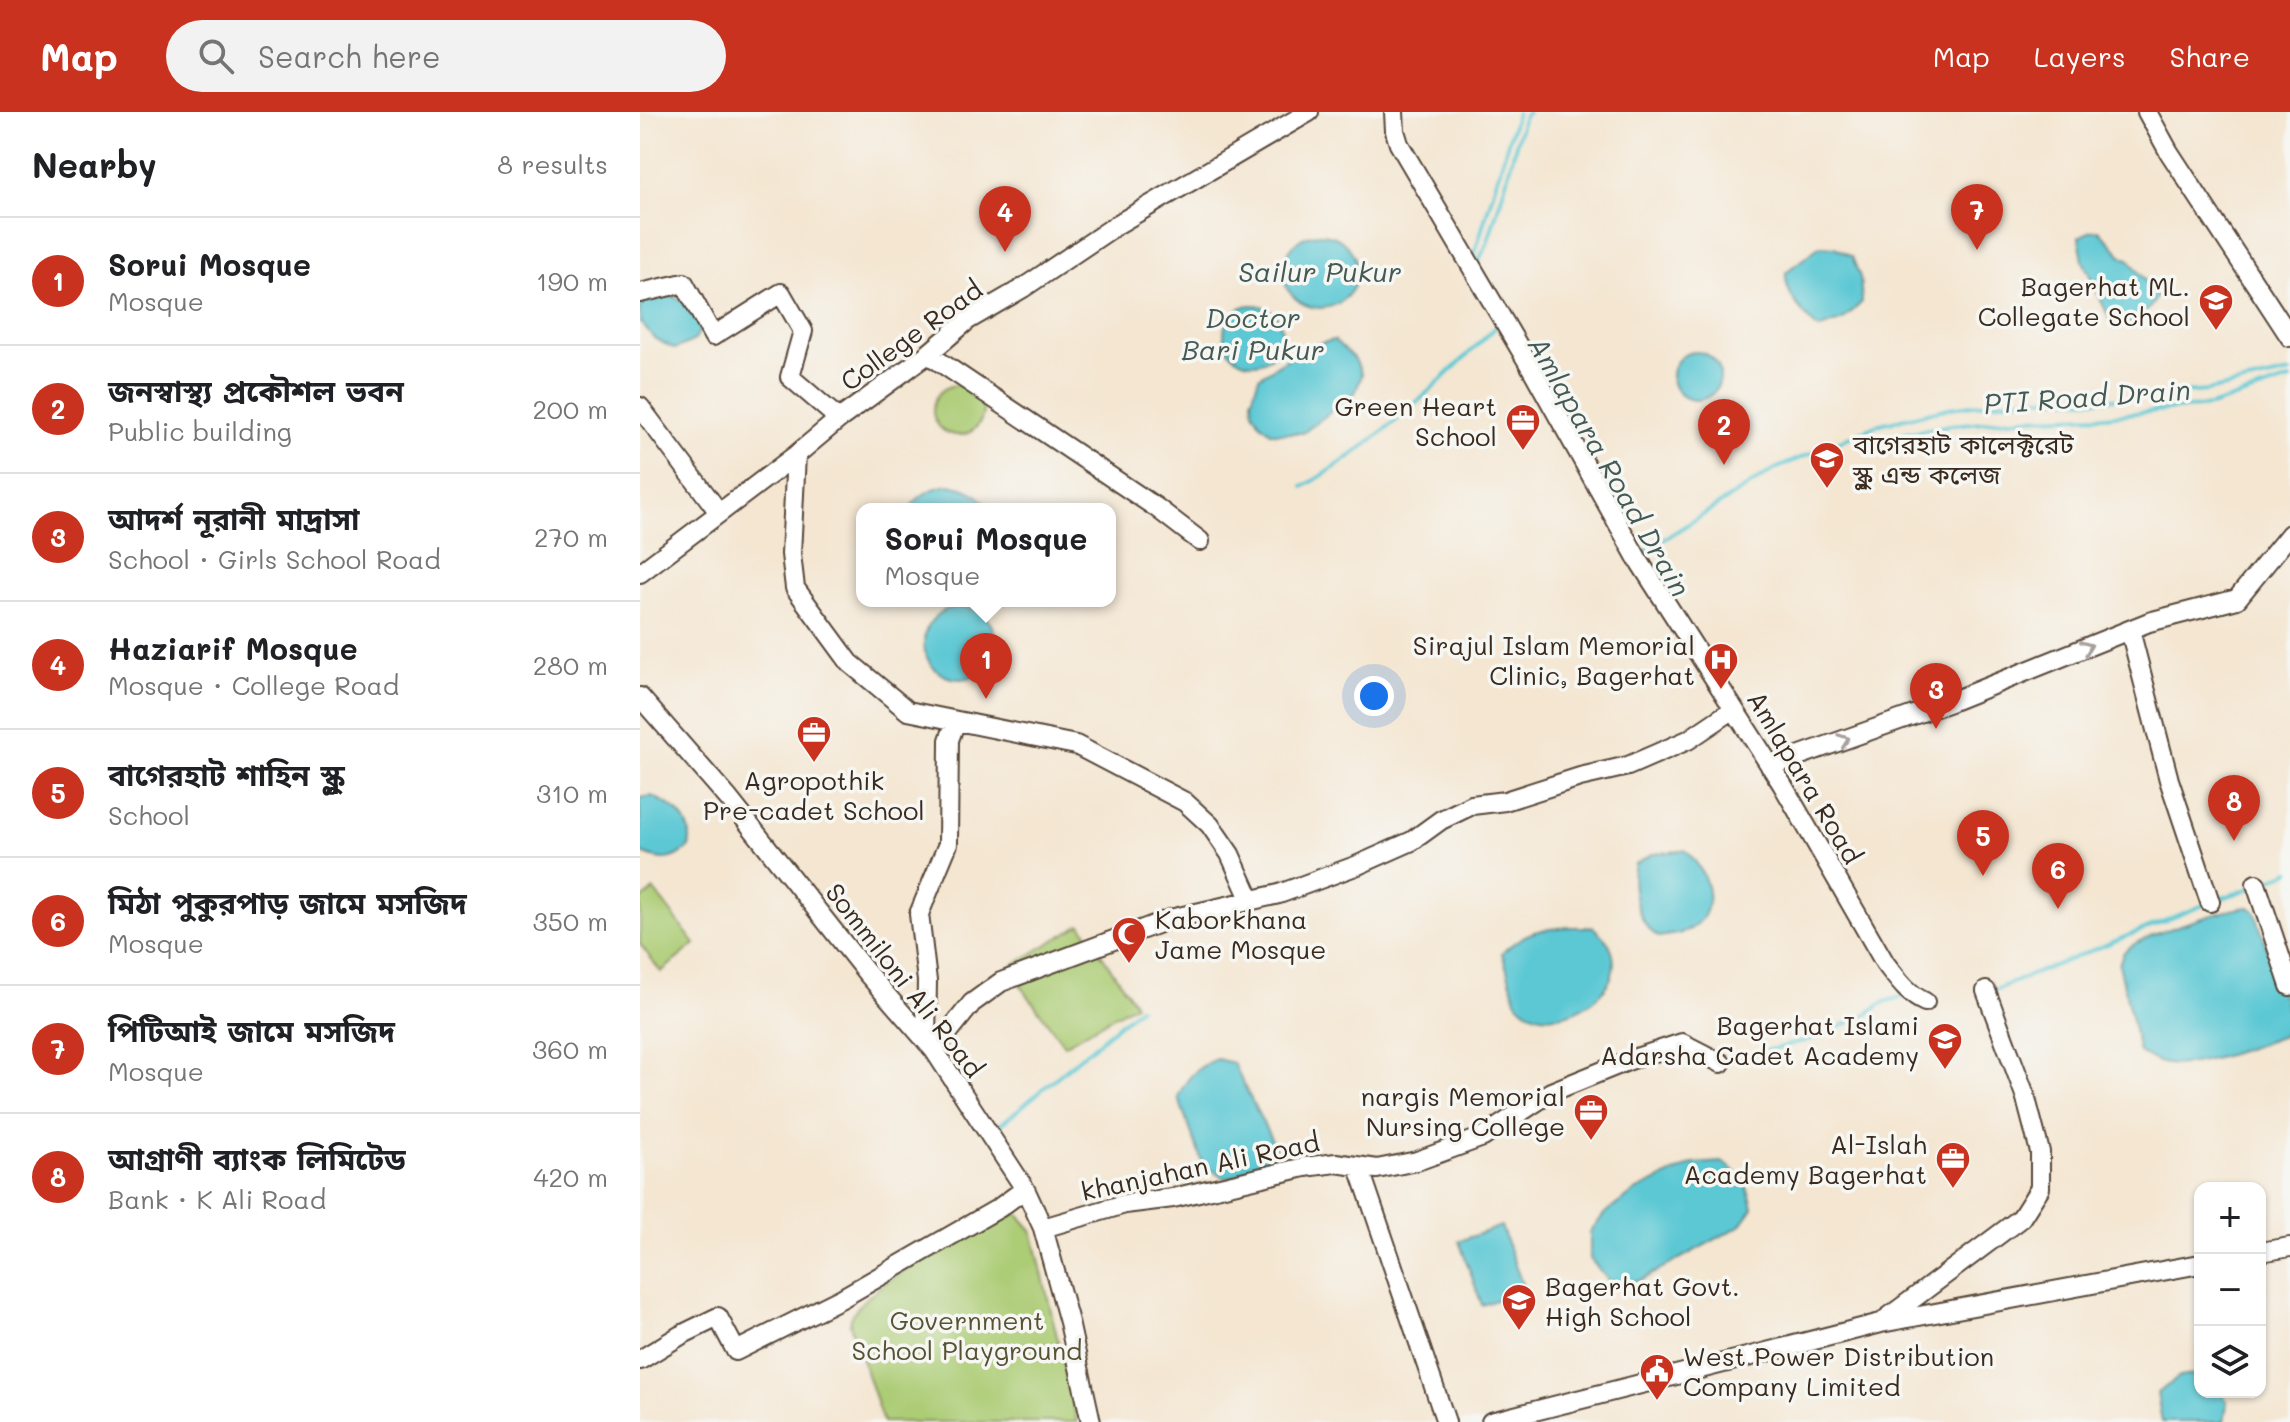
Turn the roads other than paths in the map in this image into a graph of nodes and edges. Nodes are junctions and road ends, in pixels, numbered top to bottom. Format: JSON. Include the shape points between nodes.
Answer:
{"nodes":[{"id":1,"x":1309,"y":112,"type":"edge"},
{"id":2,"x":1394,"y":112,"type":"edge"},
{"id":3,"x":2147,"y":112,"type":"edge"},
{"id":4,"x":640,"y":293,"type":"edge"},
{"id":5,"x":2290,"y":337,"type":"edge"},
{"id":6,"x":928,"y":354,"type":"junction"},
{"id":7,"x":640,"y":407,"type":"edge"},
{"id":8,"x":839,"y":419,"type":"junction"},
{"id":9,"x":796,"y":455,"type":"junction"},
{"id":10,"x":718,"y":511,"type":"junction"},
{"id":11,"x":2290,"y":534,"type":"edge"},
{"id":12,"x":1200,"y":541,"type":"dead end"},
{"id":13,"x":640,"y":573,"type":"edge"},
{"id":14,"x":2130,"y":630,"type":"junction"},
{"id":15,"x":640,"y":697,"type":"edge"},
{"id":16,"x":1734,"y":709,"type":"junction"},
{"id":17,"x":956,"y":721,"type":"junction"},
{"id":18,"x":1770,"y":766,"type":"junction"},
{"id":19,"x":2256,"y":884,"type":"dead end"},
{"id":20,"x":1251,"y":901,"type":"junction"},
{"id":21,"x":2210,"y":902,"type":"dead end"},
{"id":22,"x":2290,"y":986,"type":"edge"},
{"id":23,"x":1986,"y":991,"type":"dead end"},
{"id":24,"x":1925,"y":1002,"type":"dead end"},
{"id":25,"x":930,"y":1045,"type":"junction"},
{"id":26,"x":1721,"y":1063,"type":"dead end"},
{"id":27,"x":1359,"y":1167,"type":"junction"},
{"id":28,"x":1025,"y":1189,"type":"junction"},
{"id":29,"x":1043,"y":1228,"type":"junction"},
{"id":30,"x":2290,"y":1247,"type":"edge"},
{"id":31,"x":2266,"y":1251,"type":"edge"},
{"id":32,"x":2194,"y":1265,"type":"edge"},
{"id":33,"x":1881,"y":1323,"type":"junction"},
{"id":34,"x":640,"y":1360,"type":"edge"},
{"id":35,"x":1091,"y":1422,"type":"edge"},
{"id":36,"x":1446,"y":1422,"type":"edge"},
{"id":37,"x":1491,"y":1422,"type":"edge"}],
"edges":[{"from":1,"to":6,"type":"street","name":"College Road","via":[[1118,224],[968,320]]},
{"from":2,"to":16,"type":"street","name":"Amlapara Road","via":[[1399,144],[1637,558]]},
{"from":3,"to":5,"type":"street"},
{"from":4,"to":8,"type":"street","via":[[684,283],[713,336],[781,293],[803,331],[790,377]]},
{"from":6,"to":8,"type":"street","name":"College Road"},
{"from":6,"to":12,"type":"street"},
{"from":7,"to":10,"type":"street"},
{"from":8,"to":9,"type":"street","name":"College Road"},
{"from":9,"to":10,"type":"street","name":"College Road"},
{"from":9,"to":17,"type":"street","via":[[791,554],[795,588],[850,663],[908,711]]},
{"from":10,"to":13,"type":"street","name":"College Road"},
{"from":11,"to":14,"type":"street","via":[[2237,599]]},
{"from":18,"to":14,"type":"street","one_way":true},
{"from":14,"to":21,"type":"street","via":[[2169,780]]},
{"from":15,"to":25,"type":"street","name":"Sommiloni Ali Road"},
{"from":16,"to":18,"type":"street","name":"Amlapara Road"},
{"from":16,"to":20,"type":"street","via":[[1688,740],[1628,766],[1505,801],[1472,805],[1358,865]]},
{"from":17,"to":20,"type":"street","via":[[1076,745],[1185,802],[1230,854]]},
{"from":17,"to":25,"type":"street","via":[[949,740],[948,844],[919,914]]},
{"from":18,"to":24,"type":"street","name":"Amlapara Road","via":[[1885,963]]},
{"from":19,"to":22,"type":"street"},
{"from":20,"to":25,"type":"street","via":[[1170,919],[1001,982]]},
{"from":23,"to":33,"type":"street","via":[[2029,1109],[2040,1152],[2040,1188],[2021,1218]]},
{"from":25,"to":28,"type":"street","name":"Sommiloni Ali Road"},
{"from":26,"to":27,"type":"street","name":"khanjahan Ali Road","via":[[1682,1043],[1551,1092],[1483,1137],[1417,1161]]},
{"from":27,"to":29,"type":"street","name":"khanjahan Ali Road","via":[[1305,1167],[1125,1204]]},
{"from":27,"to":36,"type":"street"},
{"from":28,"to":29,"type":"street","name":"Sommiloni Ali Road"},
{"from":28,"to":34,"type":"street","via":[[842,1298],[736,1351],[718,1317]]},
{"from":29,"to":35,"type":"street","name":"Sommiloni Ali Road"},
{"from":30,"to":31,"type":"street"},
{"from":32,"to":33,"type":"street"},
{"from":33,"to":37,"type":"street"}]}
